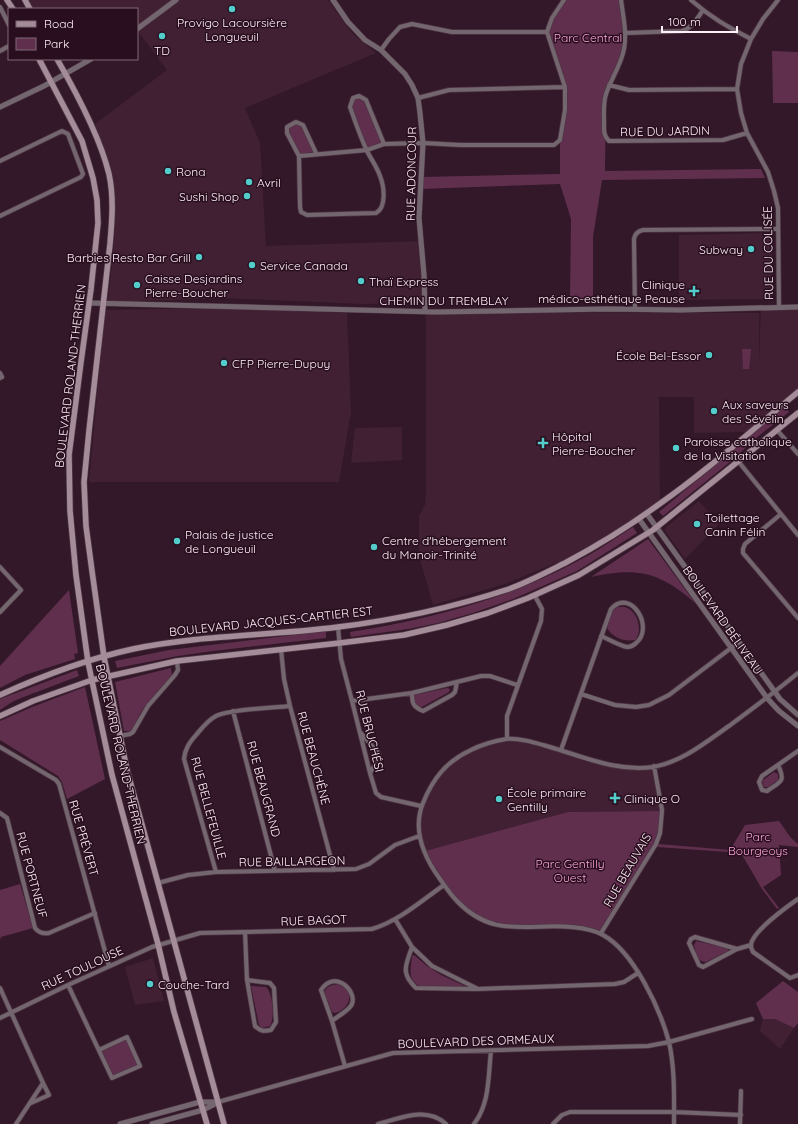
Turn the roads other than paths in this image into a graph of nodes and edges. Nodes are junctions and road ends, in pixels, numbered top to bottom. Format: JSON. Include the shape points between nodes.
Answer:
{"nodes":[{"id":1,"x":176,"y":0,"type":"edge"},
{"id":2,"x":333,"y":0,"type":"edge"},
{"id":3,"x":564,"y":0,"type":"edge"},
{"id":4,"x":621,"y":0,"type":"edge"},
{"id":5,"x":691,"y":0,"type":"edge"},
{"id":6,"x":778,"y":0,"type":"edge"},
{"id":7,"x":0,"y":7,"type":"edge"},
{"id":8,"x":703,"y":10,"type":"junction"},
{"id":9,"x":8,"y":23,"type":"edge"},
{"id":10,"x":138,"y":27,"type":"edge"},
{"id":11,"x":547,"y":32,"type":"junction"},
{"id":12,"x":626,"y":33,"type":"junction"},
{"id":13,"x":751,"y":39,"type":"junction"},
{"id":14,"x":381,"y":50,"type":"junction"},
{"id":15,"x":40,"y":60,"type":"edge"},
{"id":16,"x":59,"y":60,"type":"edge"},
{"id":17,"x":89,"y":60,"type":"edge"},
{"id":18,"x":66,"y":74,"type":"junction"},
{"id":19,"x":51,"y":82,"type":"junction"},
{"id":20,"x":610,"y":85,"type":"junction"},
{"id":21,"x":565,"y":87,"type":"junction"},
{"id":22,"x":737,"y":89,"type":"junction"},
{"id":23,"x":418,"y":98,"type":"junction"},
{"id":24,"x":0,"y":107,"type":"edge"},
{"id":25,"x":747,"y":133,"type":"junction"},
{"id":26,"x":423,"y":142,"type":"junction"},
{"id":27,"x":384,"y":144,"type":"junction"},
{"id":28,"x":366,"y":150,"type":"junction"},
{"id":29,"x":316,"y":153,"type":"junction"},
{"id":30,"x":299,"y":156,"type":"junction"},
{"id":31,"x":0,"y":161,"type":"edge"},
{"id":32,"x":0,"y":216,"type":"edge"},
{"id":33,"x":778,"y":229,"type":"junction"},
{"id":34,"x":90,"y":303,"type":"junction"},
{"id":35,"x":104,"y":304,"type":"junction"},
{"id":36,"x":779,"y":307,"type":"junction"},
{"id":37,"x":798,"y":307,"type":"edge"},
{"id":38,"x":635,"y":309,"type":"junction"},
{"id":39,"x":425,"y":311,"type":"junction"},
{"id":40,"x":0,"y":374,"type":"edge"},
{"id":41,"x":0,"y":378,"type":"edge"},
{"id":42,"x":798,"y":392,"type":"edge"},
{"id":43,"x":798,"y":413,"type":"edge"},
{"id":44,"x":777,"y":430,"type":"junction"},
{"id":45,"x":798,"y":454,"type":"edge"},
{"id":46,"x":738,"y":461,"type":"junction"},
{"id":47,"x":647,"y":514,"type":"junction"},
{"id":48,"x":781,"y":514,"type":"junction"},
{"id":49,"x":639,"y":519,"type":"junction"},
{"id":50,"x":656,"y":527,"type":"junction"},
{"id":51,"x":649,"y":532,"type":"junction"},
{"id":52,"x":798,"y":535,"type":"edge"},
{"id":53,"x":0,"y":567,"type":"edge"},
{"id":54,"x":535,"y":596,"type":"junction"},
{"id":55,"x":0,"y":612,"type":"edge"},
{"id":56,"x":798,"y":618,"type":"edge"},
{"id":57,"x":338,"y":627,"type":"junction"},
{"id":58,"x":601,"y":636,"type":"junction"},
{"id":59,"x":739,"y":642,"type":"junction"},
{"id":60,"x":340,"y":643,"type":"junction"},
{"id":61,"x":731,"y":648,"type":"junction"},
{"id":62,"x":281,"y":649,"type":"junction"},
{"id":63,"x":104,"y":657,"type":"junction"},
{"id":64,"x":177,"y":661,"type":"junction"},
{"id":65,"x":88,"y":662,"type":"junction"},
{"id":66,"x":798,"y":673,"type":"edge"},
{"id":67,"x":108,"y":676,"type":"junction"},
{"id":68,"x":92,"y":680,"type":"junction"},
{"id":69,"x":457,"y":682,"type":"junction"},
{"id":70,"x":517,"y":685,"type":"junction"},
{"id":71,"x":775,"y":692,"type":"junction"},
{"id":72,"x":412,"y":693,"type":"junction"},
{"id":73,"x":581,"y":694,"type":"junction"},
{"id":74,"x":0,"y":695,"type":"edge"},
{"id":75,"x":767,"y":698,"type":"junction"},
{"id":76,"x":352,"y":701,"type":"junction"},
{"id":77,"x":290,"y":706,"type":"junction"},
{"id":78,"x":233,"y":711,"type":"junction"},
{"id":79,"x":798,"y":715,"type":"edge"},
{"id":80,"x":0,"y":716,"type":"edge"},
{"id":81,"x":798,"y":726,"type":"edge"},
{"id":82,"x":359,"y":731,"type":"junction"},
{"id":83,"x":120,"y":736,"type":"junction"},
{"id":84,"x":507,"y":739,"type":"junction"},
{"id":85,"x":0,"y":747,"type":"edge"},
{"id":86,"x":561,"y":750,"type":"junction"},
{"id":87,"x":798,"y":750,"type":"edge"},
{"id":88,"x":778,"y":765,"type":"junction"},
{"id":89,"x":654,"y":766,"type":"junction"},
{"id":90,"x":370,"y":773,"type":"junction"},
{"id":91,"x":421,"y":806,"type":"junction"},
{"id":92,"x":0,"y":813,"type":"edge"},
{"id":93,"x":419,"y":836,"type":"junction"},
{"id":94,"x":334,"y":870,"type":"junction"},
{"id":95,"x":275,"y":871,"type":"junction"},
{"id":96,"x":216,"y":872,"type":"junction"},
{"id":97,"x":158,"y":883,"type":"junction"},
{"id":98,"x":444,"y":885,"type":"junction"},
{"id":99,"x":798,"y":899,"type":"edge"},
{"id":100,"x":95,"y":913,"type":"junction"},
{"id":101,"x":395,"y":919,"type":"junction"},
{"id":102,"x":246,"y":932,"type":"junction"},
{"id":103,"x":601,"y":933,"type":"junction"},
{"id":104,"x":174,"y":940,"type":"junction"},
{"id":105,"x":158,"y":944,"type":"junction"},
{"id":106,"x":751,"y":945,"type":"junction"},
{"id":107,"x":412,"y":947,"type":"junction"},
{"id":108,"x":737,"y":949,"type":"junction"},
{"id":109,"x":109,"y":966,"type":"junction"},
{"id":110,"x":638,"y":973,"type":"junction"},
{"id":111,"x":797,"y":976,"type":"edge"},
{"id":112,"x":247,"y":980,"type":"junction"},
{"id":113,"x":68,"y":985,"type":"junction"},
{"id":114,"x":0,"y":988,"type":"edge"},
{"id":115,"x":478,"y":989,"type":"junction"},
{"id":116,"x":12,"y":1012,"type":"junction"},
{"id":117,"x":0,"y":1018,"type":"edge"},
{"id":118,"x":752,"y":1019,"type":"dead end"},
{"id":119,"x":332,"y":1021,"type":"junction"},
{"id":120,"x":669,"y":1042,"type":"junction"},
{"id":121,"x":99,"y":1050,"type":"junction"},
{"id":122,"x":491,"y":1051,"type":"junction"},
{"id":123,"x":345,"y":1066,"type":"junction"},
{"id":124,"x":43,"y":1083,"type":"junction"},
{"id":125,"x":741,"y":1091,"type":"dead end"},
{"id":126,"x":200,"y":1102,"type":"junction"},
{"id":127,"x":218,"y":1102,"type":"junction"},
{"id":128,"x":30,"y":1103,"type":"junction"},
{"id":129,"x":203,"y":1110,"type":"junction"},
{"id":130,"x":674,"y":1112,"type":"junction"},
{"id":131,"x":740,"y":1115,"type":"junction"},
{"id":132,"x":16,"y":1124,"type":"edge"},
{"id":133,"x":120,"y":1124,"type":"edge"},
{"id":134,"x":152,"y":1124,"type":"edge"},
{"id":135,"x":207,"y":1124,"type":"edge"},
{"id":136,"x":224,"y":1124,"type":"edge"},
{"id":137,"x":378,"y":1124,"type":"edge"},
{"id":138,"x":446,"y":1124,"type":"edge"},
{"id":139,"x":474,"y":1124,"type":"edge"},
{"id":140,"x":553,"y":1124,"type":"edge"},
{"id":141,"x":674,"y":1124,"type":"edge"},
{"id":142,"x":740,"y":1124,"type":"edge"}],
"edges":[{"from":1,"to":10,"type":"street"},
{"from":2,"to":14,"type":"street","name":"RUE ADONCOUR","via":[[348,22],[365,40]]},
{"from":3,"to":11,"type":"street","via":[[552,18]]},
{"from":4,"to":12,"type":"street","name":"RUE DU JARDIN"},
{"from":5,"to":8,"type":"street"},
{"from":6,"to":13,"type":"street","name":"RUE DU COLISÉE"},
{"from":7,"to":9,"type":"street"},
{"from":8,"to":12,"type":"street","via":[[693,24],[682,31]]},
{"from":8,"to":13,"type":"street","via":[[722,24]]},
{"from":11,"to":14,"type":"street","via":[[452,32],[412,24],[400,27]]},
{"from":11,"to":21,"type":"street"},
{"from":12,"to":20,"type":"street","name":"RUE DU JARDIN","via":[[624,50]]},
{"from":13,"to":22,"type":"street","name":"RUE DU COLISÉE","via":[[741,64]]},
{"from":14,"to":23,"type":"street","name":"RUE ADONCOUR","via":[[405,74]]},
{"from":15,"to":19,"type":"main road","name":"BOULEVARD ROLAND-THERRIEN"},
{"from":16,"to":18,"type":"main road","name":"BOULEVARD ROLAND-THERRIEN"},
{"from":17,"to":18,"type":"street"},
{"from":18,"to":19,"type":"street"},
{"from":18,"to":35,"type":"main road","name":"BOULEVARD ROLAND-THERRIEN","via":[[98,142],[109,175],[112,221]]},
{"from":19,"to":24,"type":"street"},
{"from":19,"to":34,"type":"main road","name":"BOULEVARD ROLAND-THERRIEN","via":[[82,140],[94,178],[98,223]]},
{"from":20,"to":22,"type":"street","via":[[629,90]]},
{"from":20,"to":25,"type":"street","name":"RUE DU JARDIN","via":[[604,103],[604,132],[609,141],[723,140]]},
{"from":21,"to":23,"type":"street","via":[[449,90]]},
{"from":21,"to":26,"type":"street","via":[[565,110],[560,140],[554,145],[460,145]]},
{"from":22,"to":25,"type":"street","name":"RUE DU COLISÉE"},
{"from":23,"to":26,"type":"street","name":"RUE ADONCOUR"},
{"from":25,"to":33,"type":"street","name":"RUE DU COLISÉE","via":[[772,182],[778,208]]},
{"from":26,"to":27,"type":"street"},
{"from":26,"to":39,"type":"street","name":"RUE ADONCOUR","via":[[419,218]]},
{"from":27,"to":28,"type":"street"},
{"from":27,"to":28,"type":"street","via":[[366,100],[360,96],[353,98],[350,107]]},
{"from":28,"to":29,"type":"street"},
{"from":28,"to":30,"type":"street","via":[[380,175],[382,184],[382,207],[376,213],[306,215],[301,212]]},
{"from":29,"to":30,"type":"street"},
{"from":29,"to":30,"type":"street","via":[[303,125],[296,122],[287,126],[287,133]]},
{"from":31,"to":32,"type":"street","via":[[62,131],[68,134],[83,174]]},
{"from":33,"to":36,"type":"street","name":"RUE DU COLISÉE"},
{"from":33,"to":38,"type":"street","via":[[639,231],[634,239]]},
{"from":34,"to":35,"type":"street","name":"CHEMIN DU TREMBLAY"},
{"from":34,"to":65,"type":"main road","name":"BOULEVARD ROLAND-THERRIEN","via":[[80,362],[69,463],[70,519]]},
{"from":35,"to":39,"type":"street","name":"CHEMIN DU TREMBLAY"},
{"from":35,"to":63,"type":"main road","name":"BOULEVARD ROLAND-THERRIEN","via":[[84,482],[86,526]]},
{"from":36,"to":37,"type":"street","name":"CHEMIN DU TREMBLAY"},
{"from":36,"to":38,"type":"street","name":"CHEMIN DU TREMBLAY"},
{"from":38,"to":39,"type":"street","name":"CHEMIN DU TREMBLAY"},
{"from":40,"to":41,"type":"street"},
{"from":42,"to":47,"type":"main road","name":"BOULEVARD JACQUES-CARTIER EST"},
{"from":43,"to":44,"type":"main road"},
{"from":44,"to":45,"type":"street"},
{"from":44,"to":46,"type":"main road"},
{"from":46,"to":48,"type":"street"},
{"from":46,"to":50,"type":"main road"},
{"from":47,"to":49,"type":"main road","name":"BOULEVARD JACQUES-CARTIER EST"},
{"from":47,"to":50,"type":"street","name":"BOULEVARD BÉLIVEAU"},
{"from":48,"to":52,"type":"street"},
{"from":48,"to":56,"type":"street","via":[[745,544],[743,549]]},
{"from":49,"to":51,"type":"street","name":"BOULEVARD BÉLIVEAU"},
{"from":49,"to":57,"type":"main road","name":"BOULEVARD JACQUES-CARTIER EST","via":[[595,547],[512,588],[414,614]]},
{"from":50,"to":51,"type":"main road"},
{"from":50,"to":59,"type":"street","name":"BOULEVARD BÉLIVEAU"},
{"from":51,"to":54,"type":"main road","via":[[579,575]]},
{"from":51,"to":61,"type":"street","name":"BOULEVARD BÉLIVEAU"},
{"from":53,"to":55,"type":"street","via":[[21,590]]},
{"from":54,"to":60,"type":"main road","via":[[447,625],[404,635]]},
{"from":54,"to":70,"type":"street","via":[[542,609],[541,621]]},
{"from":57,"to":60,"type":"street","name":"RUE BRUCHÉSI"},
{"from":57,"to":63,"type":"main road","name":"BOULEVARD JACQUES-CARTIER EST","via":[[184,640]]},
{"from":58,"to":58,"type":"street","via":[[611,609],[619,603],[630,604],[640,613],[644,632],[634,645],[628,647]]},
{"from":58,"to":73,"type":"street"},
{"from":59,"to":61,"type":"street"},
{"from":59,"to":71,"type":"street","name":"BOULEVARD BÉLIVEAU"},
{"from":60,"to":62,"type":"main road"},
{"from":60,"to":76,"type":"street","name":"RUE BRUCHÉSI","via":[[341,659]]},
{"from":61,"to":73,"type":"street","via":[[669,695],[649,705],[616,705]]},
{"from":61,"to":75,"type":"street","name":"BOULEVARD BÉLIVEAU"},
{"from":62,"to":64,"type":"main road"},
{"from":62,"to":77,"type":"street","name":"RUE BEAUCHÊNE"},
{"from":63,"to":65,"type":"main road","name":"BOULEVARD JACQUES-CARTIER EST"},
{"from":63,"to":67,"type":"main road","name":"BOULEVARD ROLAND-THERRIEN"},
{"from":64,"to":67,"type":"main road"},
{"from":64,"to":83,"type":"street","name":"BOULEVARD ROLAND-THERRIEN","via":[[178,670],[175,675],[148,706],[133,732]]},
{"from":65,"to":68,"type":"main road","name":"BOULEVARD ROLAND-THERRIEN"},
{"from":65,"to":74,"type":"main road","name":"BOULEVARD JACQUES-CARTIER EST"},
{"from":66,"to":71,"type":"street"},
{"from":67,"to":68,"type":"main road"},
{"from":67,"to":83,"type":"main road","name":"BOULEVARD ROLAND-THERRIEN"},
{"from":68,"to":80,"type":"main road"},
{"from":68,"to":105,"type":"main road","name":"BOULEVARD ROLAND-THERRIEN","via":[[112,775]]},
{"from":69,"to":70,"type":"street","via":[[490,676]]},
{"from":69,"to":72,"type":"street"},
{"from":69,"to":72,"type":"street","via":[[452,695],[423,711],[416,709]]},
{"from":70,"to":84,"type":"street","via":[[507,716]]},
{"from":71,"to":75,"type":"street"},
{"from":71,"to":79,"type":"street","name":"BOULEVARD BÉLIVEAU"},
{"from":72,"to":76,"type":"street"},
{"from":73,"to":86,"type":"street"},
{"from":75,"to":81,"type":"street","name":"BOULEVARD BÉLIVEAU"},
{"from":75,"to":89,"type":"street","via":[[698,748],[677,759]]},
{"from":76,"to":82,"type":"street","name":"RUE BRUCHÉSI"},
{"from":77,"to":78,"type":"street","name":"RUE BELLEFEUILLE"},
{"from":77,"to":94,"type":"street","name":"RUE BEAUCHÊNE"},
{"from":78,"to":95,"type":"street","name":"RUE BEAUGRAND"},
{"from":78,"to":96,"type":"street","name":"RUE BELLEFEUILLE","via":[[216,715],[207,723],[189,743],[184,759]]},
{"from":82,"to":90,"type":"street","name":"RUE BRUCHÉSI"},
{"from":82,"to":90,"type":"street","via":[[379,754]]},
{"from":83,"to":97,"type":"main road","name":"BOULEVARD ROLAND-THERRIEN"},
{"from":84,"to":86,"type":"street","via":[[534,742]]},
{"from":84,"to":91,"type":"street","via":[[475,748],[457,757],[434,780]]},
{"from":85,"to":100,"type":"street","name":"RUE PRÉVERT","via":[[59,784]]},
{"from":86,"to":89,"type":"street","via":[[617,767]]},
{"from":87,"to":88,"type":"street"},
{"from":88,"to":88,"type":"street","via":[[760,779],[762,790],[767,791],[781,781],[782,775]]},
{"from":89,"to":103,"type":"street","name":"RUE BEAUVAIS","via":[[662,810],[660,833]]},
{"from":90,"to":91,"type":"street","name":"RUE BRUCHÉSI","via":[[376,793],[381,797]]},
{"from":91,"to":93,"type":"street","via":[[418,820]]},
{"from":92,"to":100,"type":"street","name":"RUE PORTNEUF","via":[[7,818],[38,932],[49,933]]},
{"from":93,"to":94,"type":"street","name":"RUE BAILLARGEON","via":[[395,845],[369,864]]},
{"from":93,"to":98,"type":"street","via":[[426,858]]},
{"from":94,"to":95,"type":"street","name":"RUE BAILLARGEON"},
{"from":95,"to":96,"type":"street","name":"RUE BAILLARGEON"},
{"from":96,"to":97,"type":"street","name":"RUE BAILLARGEON","via":[[188,875]]},
{"from":97,"to":104,"type":"main road","name":"BOULEVARD ROLAND-THERRIEN"},
{"from":98,"to":101,"type":"street","name":"RUE BAGOT"},
{"from":98,"to":103,"type":"street","via":[[466,910],[480,920],[497,926],[573,927]]},
{"from":99,"to":106,"type":"street","via":[[767,923]]},
{"from":100,"to":109,"type":"street","name":"RUE PRÉVERT"},
{"from":101,"to":102,"type":"street","name":"RUE BAGOT","via":[[372,929]]},
{"from":101,"to":107,"type":"street"},
{"from":102,"to":104,"type":"street","name":"RUE BAGOT","via":[[200,933]]},
{"from":102,"to":112,"type":"street"},
{"from":103,"to":110,"type":"street","via":[[623,950]]},
{"from":104,"to":105,"type":"street","name":"RUE TOULOUSE"},
{"from":104,"to":127,"type":"main road","name":"BOULEVARD ROLAND-THERRIEN"},
{"from":105,"to":109,"type":"street","name":"RUE TOULOUSE"},
{"from":105,"to":126,"type":"main road","name":"BOULEVARD ROLAND-THERRIEN","via":[[174,1012]]},
{"from":106,"to":108,"type":"street"},
{"from":106,"to":111,"type":"street","via":[[753,952],[790,978]]},
{"from":107,"to":115,"type":"street","via":[[432,966]]},
{"from":107,"to":115,"type":"street","via":[[405,972],[408,981],[416,988]]},
{"from":108,"to":108,"type":"street","via":[[703,967],[699,965],[689,943],[695,937]]},
{"from":109,"to":113,"type":"street","name":"RUE TOULOUSE"},
{"from":110,"to":115,"type":"street","via":[[624,982],[615,984]]},
{"from":110,"to":120,"type":"street","via":[[656,1005]]},
{"from":112,"to":112,"type":"street","via":[[255,1026],[259,1030],[272,1030],[276,1022],[274,988],[270,984]]},
{"from":113,"to":116,"type":"street","name":"RUE TOULOUSE"},
{"from":113,"to":121,"type":"street"},
{"from":114,"to":116,"type":"street"},
{"from":116,"to":117,"type":"street","name":"RUE TOULOUSE"},
{"from":116,"to":124,"type":"street"},
{"from":118,"to":120,"type":"street","name":"BOULEVARD DES ORMEAUX"},
{"from":119,"to":119,"type":"street","via":[[321,990],[331,981],[344,983],[348,987],[352,1003],[350,1008]]},
{"from":119,"to":123,"type":"street"},
{"from":120,"to":122,"type":"street","name":"BOULEVARD DES ORMEAUX","via":[[648,1046]]},
{"from":120,"to":130,"type":"street","via":[[674,1071]]},
{"from":121,"to":121,"type":"street","via":[[112,1078],[140,1066],[127,1037]]},
{"from":122,"to":123,"type":"street","name":"BOULEVARD DES ORMEAUX","via":[[393,1053]]},
{"from":122,"to":139,"type":"street","via":[[486,1100],[481,1115]]},
{"from":123,"to":127,"type":"street","name":"BOULEVARD DES ORMEAUX"},
{"from":124,"to":128,"type":"street"},
{"from":124,"to":128,"type":"street","via":[[49,1095]]},
{"from":125,"to":131,"type":"street"},
{"from":126,"to":127,"type":"street","name":"BOULEVARD DES ORMEAUX"},
{"from":126,"to":129,"type":"main road","name":"BOULEVARD ROLAND-THERRIEN"},
{"from":126,"to":133,"type":"street","name":"BOULEVARD DES ORMEAUX"},
{"from":127,"to":129,"type":"street","name":"BOULEVARD DES ORMEAUX"},
{"from":127,"to":136,"type":"main road","name":"BOULEVARD ROLAND-THERRIEN"},
{"from":128,"to":132,"type":"street"},
{"from":129,"to":134,"type":"street","name":"BOULEVARD DES ORMEAUX"},
{"from":129,"to":135,"type":"main road","name":"BOULEVARD ROLAND-THERRIEN"},
{"from":130,"to":131,"type":"street"},
{"from":130,"to":140,"type":"street","via":[[570,1112],[562,1115]]},
{"from":130,"to":141,"type":"street"},
{"from":131,"to":142,"type":"street"},
{"from":137,"to":138,"type":"street","via":[[426,1114]]}]}
